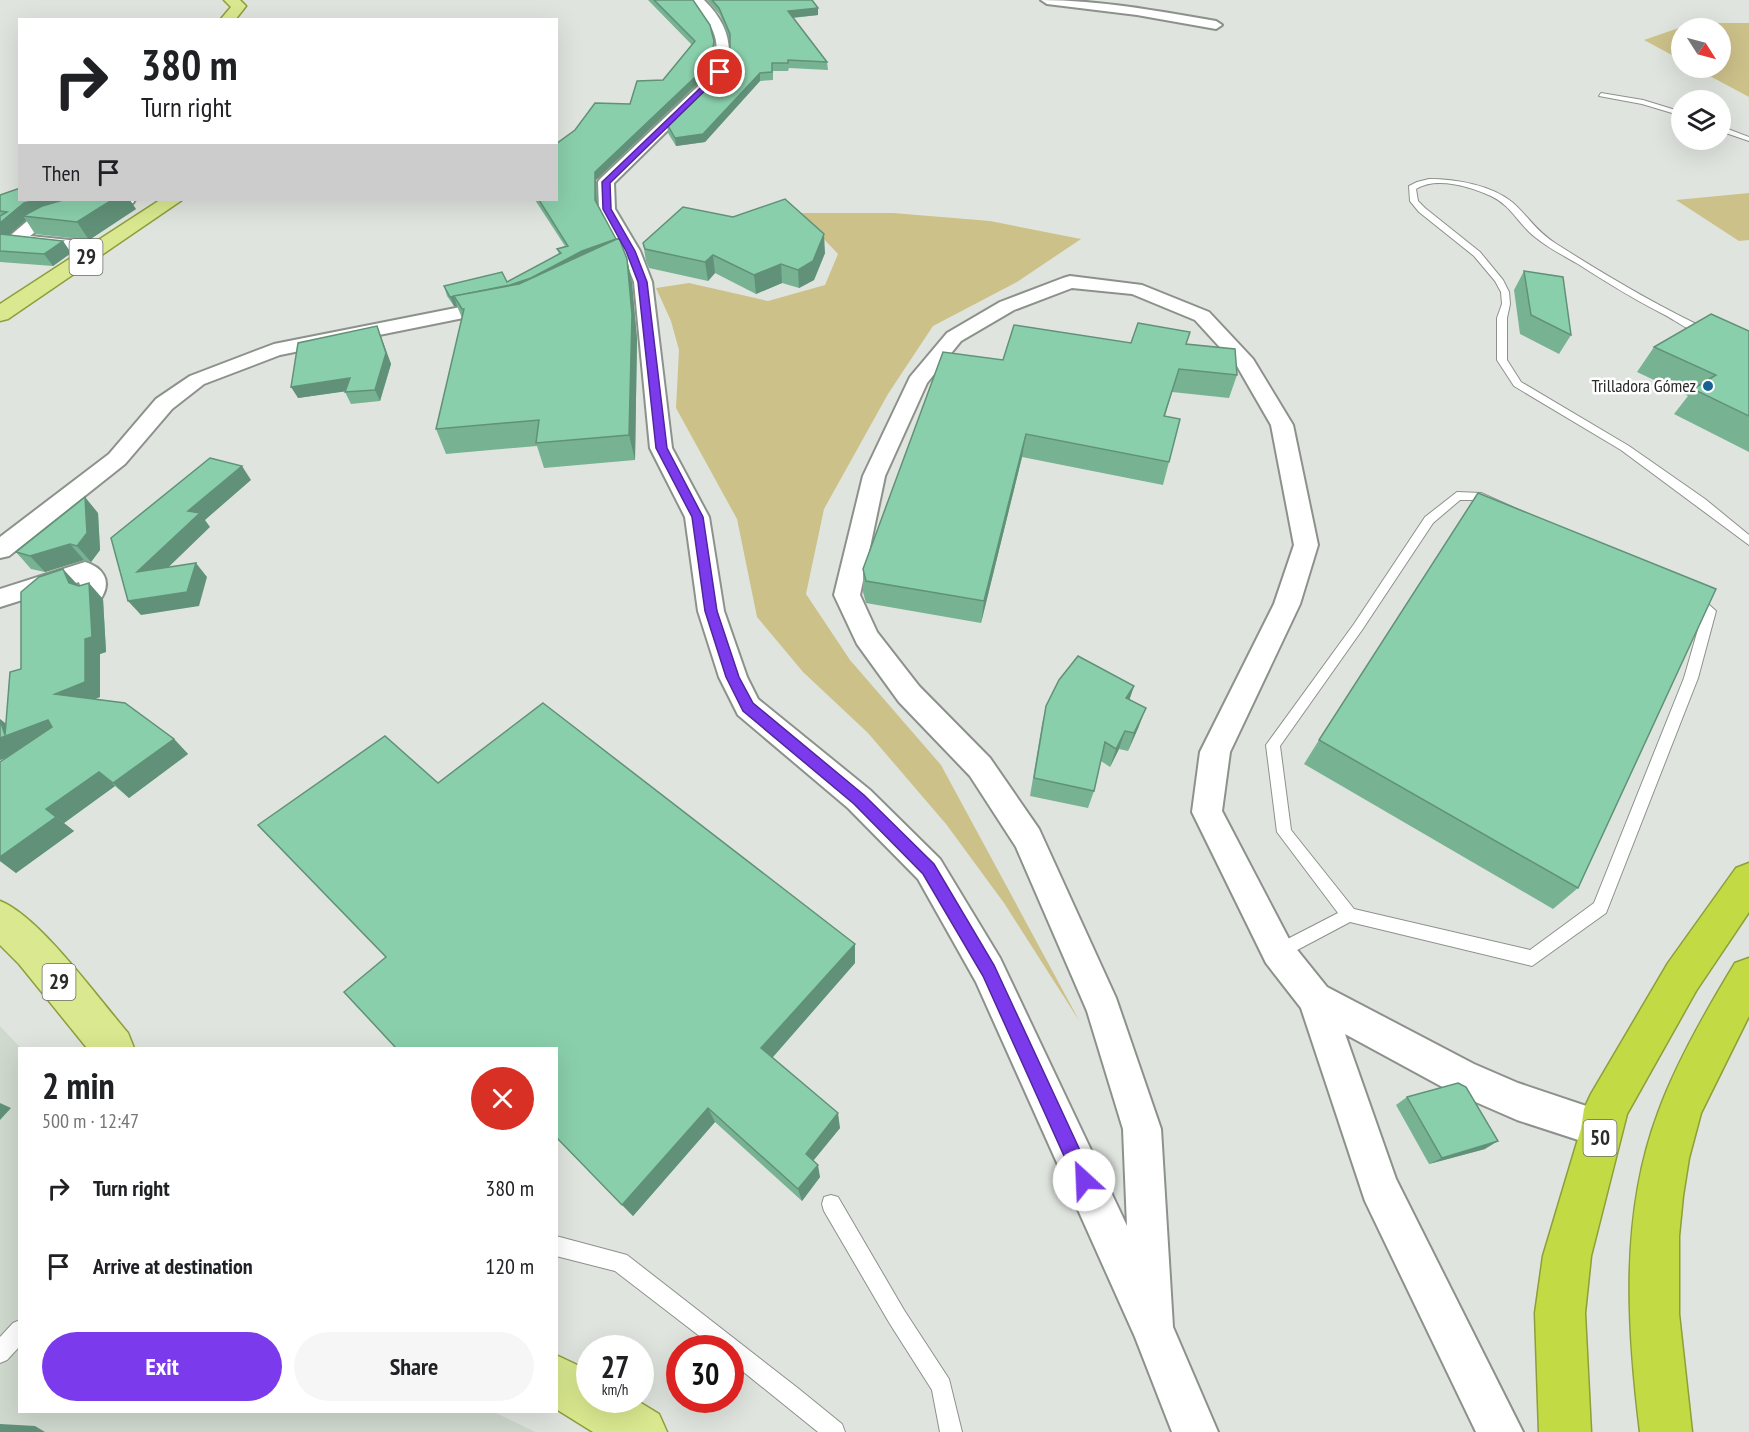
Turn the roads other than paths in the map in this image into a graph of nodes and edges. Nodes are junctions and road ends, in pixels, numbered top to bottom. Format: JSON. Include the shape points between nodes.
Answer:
{"nodes":[{"id":1,"x":231,"y":0,"type":"edge"},
{"id":2,"x":697,"y":0,"type":"edge"},
{"id":3,"x":1047,"y":0,"type":"edge"},
{"id":4,"x":229,"y":18,"type":"edge"},
{"id":5,"x":1216,"y":25,"type":"dead end"},
{"id":6,"x":1600,"y":95,"type":"dead end"},
{"id":7,"x":1671,"y":111,"type":"edge"},
{"id":8,"x":1731,"y":133,"type":"edge"},
{"id":9,"x":1749,"y":140,"type":"edge"},
{"id":10,"x":119,"y":201,"type":"edge"},
{"id":11,"x":170,"y":201,"type":"edge"},
{"id":12,"x":99,"y":248,"type":"junction"},
{"id":13,"x":518,"y":302,"type":"edge"},
{"id":14,"x":0,"y":314,"type":"edge"},
{"id":15,"x":1718,"y":337,"type":"edge"},
{"id":16,"x":1749,"y":541,"type":"edge"},
{"id":17,"x":0,"y":550,"type":"edge"},
{"id":18,"x":93,"y":591,"type":"dead end"},
{"id":19,"x":0,"y":598,"type":"edge"},
{"id":20,"x":1749,"y":880,"type":"edge"},
{"id":21,"x":1349,"y":915,"type":"junction"},
{"id":22,"x":0,"y":920,"type":"edge"},
{"id":23,"x":1278,"y":952,"type":"junction"},
{"id":24,"x":1749,"y":977,"type":"edge"},
{"id":25,"x":1315,"y":999,"type":"junction"},
{"id":26,"x":112,"y":1047,"type":"edge"},
{"id":27,"x":1603,"y":1129,"type":"junction"},
{"id":28,"x":831,"y":1204,"type":"dead end"},
{"id":29,"x":558,"y":1246,"type":"edge"},
{"id":30,"x":1152,"y":1327,"type":"junction"},
{"id":31,"x":18,"y":1332,"type":"edge"},
{"id":32,"x":0,"y":1353,"type":"edge"},
{"id":33,"x":558,"y":1381,"type":"edge"},
{"id":34,"x":641,"y":1432,"type":"edge"},
{"id":35,"x":834,"y":1432,"type":"edge"},
{"id":36,"x":951,"y":1432,"type":"edge"},
{"id":37,"x":1195,"y":1432,"type":"edge"},
{"id":38,"x":1500,"y":1432,"type":"edge"},
{"id":39,"x":1565,"y":1432,"type":"edge"},
{"id":40,"x":1666,"y":1432,"type":"edge"}],
"edges":[{"from":1,"to":4,"type":"main road","via":[[239,6]]},
{"from":2,"to":30,"type":"street","via":[[723,34],[726,51],[720,72],[606,182],[607,209],[621,255],[643,282],[661,448],[697,517],[711,611],[733,677],[748,707],[859,799],[929,869],[988,970]]},
{"from":3,"to":5,"type":"street"},
{"from":6,"to":7,"type":"lane"},
{"from":8,"to":9,"type":"lane"},
{"from":10,"to":12,"type":"street","via":[[38,222],[14,240]]},
{"from":11,"to":12,"type":"main road","number":"29"},
{"from":12,"to":14,"type":"main road","number":"29"},
{"from":13,"to":17,"type":"street","via":[[274,350],[197,380],[165,404],[117,459]]},
{"from":15,"to":16,"type":"lane","via":[[1655,309],[1535,234],[1520,213],[1496,196],[1436,181],[1425,181],[1412,188],[1414,201],[1422,210],[1478,254],[1499,280],[1506,304],[1502,360],[1517,384],[1625,448]]},
{"from":18,"to":19,"type":"street","via":[[91,574],[85,571]]},
{"from":20,"to":27,"type":"highway","number":"50","via":[[1682,977],[1629,1066],[1606,1109]]},
{"from":21,"to":21,"type":"lane","via":[[1532,958],[1600,908],[1691,678],[1710,611],[1683,588],[1478,496],[1457,496],[1429,520],[1273,745],[1284,832]]},
{"from":21,"to":23,"type":"lane"},
{"from":22,"to":26,"type":"main road","number":"29","via":[[33,951]]},
{"from":23,"to":25,"type":"street"},
{"from":23,"to":30,"type":"street","via":[[1207,812],[1215,752],[1287,604],[1306,545],[1282,425],[1246,363],[1202,316],[1135,289],[1070,282],[1007,306],[954,337],[917,381],[874,476],[847,595],[866,637],[909,694],[980,767],[1028,839],[1104,1010],[1142,1129]]},
{"from":24,"to":40,"type":"highway","via":[[1677,1119],[1665,1172],[1656,1228],[1654,1293],[1657,1375]]},
{"from":25,"to":27,"type":"street","via":[[1461,1077],[1517,1101]]},
{"from":25,"to":38,"type":"street","via":[[1379,1187]]},
{"from":27,"to":39,"type":"highway","number":"50","via":[[1567,1256],[1560,1313]]},
{"from":28,"to":36,"type":"lane","via":[[942,1386]]},
{"from":29,"to":35,"type":"lane","via":[[620,1262]]},
{"from":30,"to":37,"type":"street"},
{"from":31,"to":32,"type":"lane"},
{"from":33,"to":34,"type":"main road"}]}
